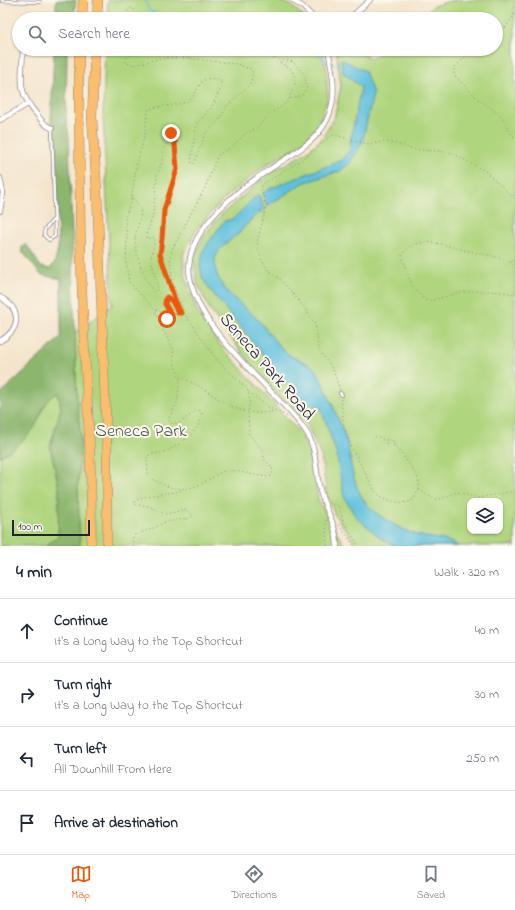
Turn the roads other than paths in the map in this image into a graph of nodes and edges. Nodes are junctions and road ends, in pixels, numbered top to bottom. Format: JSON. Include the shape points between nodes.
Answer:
{"nodes":[{"id":1,"x":83,"y":0,"type":"edge"},
{"id":2,"x":98,"y":0,"type":"edge"},
{"id":3,"x":292,"y":0,"type":"edge"},
{"id":4,"x":370,"y":0,"type":"edge"},
{"id":5,"x":2,"y":1,"type":"dead end"},
{"id":6,"x":21,"y":1,"type":"edge"},
{"id":7,"x":40,"y":2,"type":"dead end"},
{"id":8,"x":82,"y":12,"type":"edge"},
{"id":9,"x":97,"y":12,"type":"edge"},
{"id":10,"x":308,"y":12,"type":"edge"},
{"id":11,"x":357,"y":12,"type":"edge"},
{"id":12,"x":23,"y":56,"type":"edge"},
{"id":13,"x":79,"y":56,"type":"edge"},
{"id":14,"x":95,"y":56,"type":"edge"},
{"id":15,"x":329,"y":56,"type":"edge"},
{"id":16,"x":28,"y":104,"type":"junction"},
{"id":17,"x":0,"y":120,"type":"edge"},
{"id":18,"x":52,"y":128,"type":"joint"},
{"id":19,"x":0,"y":178,"type":"edge"},
{"id":20,"x":0,"y":211,"type":"edge"},
{"id":21,"x":54,"y":219,"type":"junction"},
{"id":22,"x":0,"y":296,"type":"edge"},
{"id":23,"x":0,"y":341,"type":"edge"},
{"id":24,"x":91,"y":546,"type":"edge"},
{"id":25,"x":107,"y":546,"type":"edge"},
{"id":26,"x":337,"y":546,"type":"edge"}],
"edges":[{"from":1,"to":8,"type":"highway"},
{"from":2,"to":9,"type":"highway"},
{"from":3,"to":10,"type":"street"},
{"from":4,"to":11,"type":"street"},
{"from":5,"to":6,"type":"lane"},
{"from":6,"to":7,"type":"lane"},
{"from":12,"to":16,"type":"street","via":[[22,92]]},
{"from":13,"to":24,"type":"highway","via":[[83,314],[90,447]]},
{"from":14,"to":25,"type":"highway","via":[[92,117],[107,449]]},
{"from":15,"to":26,"type":"street","name":"Seneca Park Road","via":[[333,75],[332,108],[319,134],[255,179],[221,208],[197,238],[189,268],[198,302],[217,332],[299,421],[306,432],[314,449],[321,494],[335,525]]},
{"from":16,"to":17,"type":"street"},
{"from":16,"to":18,"type":"street","via":[[46,125]]},
{"from":18,"to":21,"type":"lane"},
{"from":19,"to":20,"type":"street","via":[[3,193]]},
{"from":21,"to":21,"type":"lane","via":[[55,236],[50,240],[44,235],[45,229]]},
{"from":22,"to":23,"type":"street","via":[[13,306],[17,316],[10,334]]}]}
